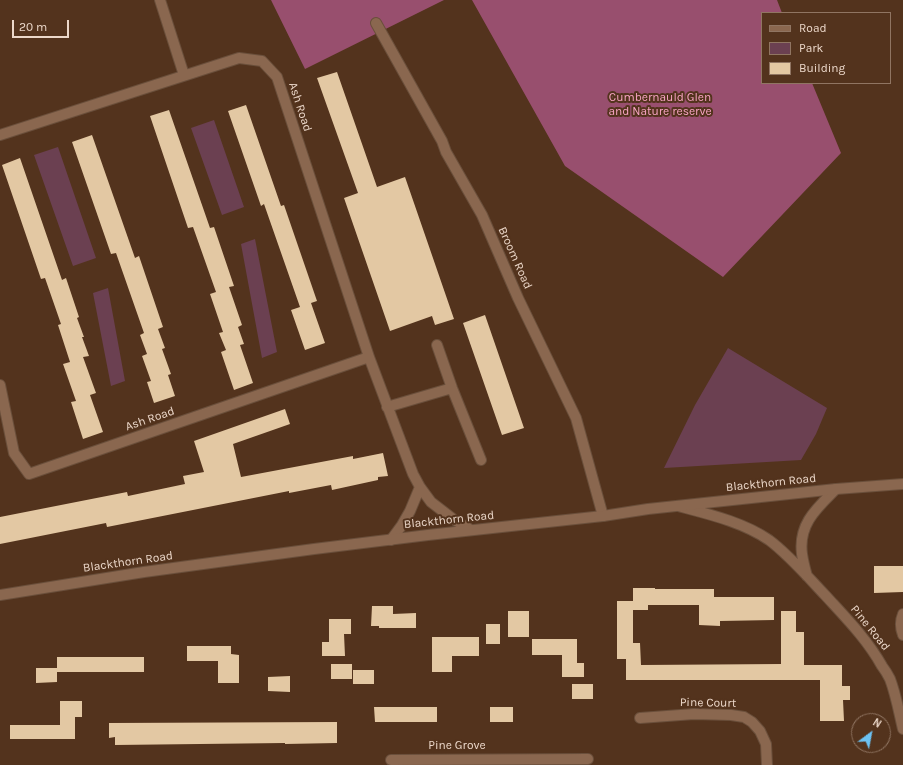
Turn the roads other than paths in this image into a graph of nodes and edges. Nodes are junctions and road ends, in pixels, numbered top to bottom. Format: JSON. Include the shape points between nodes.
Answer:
{"nodes":[{"id":1,"x":160,"y":0,"type":"edge"},
{"id":2,"x":376,"y":23,"type":"dead end"},
{"id":3,"x":184,"y":75,"type":"junction"},
{"id":4,"x":0,"y":135,"type":"edge"},
{"id":5,"x":437,"y":345,"type":"dead end"},
{"id":6,"x":369,"y":357,"type":"junction"},
{"id":7,"x":0,"y":385,"type":"edge"},
{"id":8,"x":452,"y":388,"type":"junction"},
{"id":9,"x":387,"y":407,"type":"junction"},
{"id":10,"x":481,"y":460,"type":"dead end"},
{"id":11,"x":903,"y":484,"type":"edge"},
{"id":12,"x":420,"y":487,"type":"junction"},
{"id":13,"x":836,"y":489,"type":"junction"},
{"id":14,"x":678,"y":506,"type":"junction"},
{"id":15,"x":604,"y":516,"type":"junction"},
{"id":16,"x":471,"y":530,"type":"junction"},
{"id":17,"x":391,"y":540,"type":"junction"},
{"id":18,"x":807,"y":576,"type":"junction"},
{"id":19,"x":0,"y":594,"type":"edge"},
{"id":20,"x":903,"y":614,"type":"edge"},
{"id":21,"x":903,"y":635,"type":"edge"},
{"id":22,"x":640,"y":718,"type":"dead end"},
{"id":23,"x":903,"y":729,"type":"edge"},
{"id":24,"x":588,"y":759,"type":"dead end"},
{"id":25,"x":392,"y":760,"type":"dead end"},
{"id":26,"x":523,"y":762,"type":"edge"},
{"id":27,"x":767,"y":765,"type":"edge"}],
"edges":[{"from":1,"to":3,"type":"street"},
{"from":2,"to":15,"type":"street","name":"Broom Road","via":[[482,215],[518,298],[576,418]]},
{"from":3,"to":4,"type":"street","name":"Ash Road"},
{"from":3,"to":6,"type":"street","name":"Ash Road","via":[[239,58],[262,61],[277,77]]},
{"from":5,"to":8,"type":"street"},
{"from":6,"to":7,"type":"street","name":"Ash Road","via":[[29,474],[14,453]]},
{"from":6,"to":9,"type":"street","name":"Ash Road"},
{"from":8,"to":9,"type":"street"},
{"from":8,"to":10,"type":"street"},
{"from":9,"to":12,"type":"street","name":"Ash Road"},
{"from":11,"to":13,"type":"street","name":"Blackthorn Road"},
{"from":12,"to":16,"type":"street","name":"Ash Road","via":[[431,502]]},
{"from":12,"to":17,"type":"street","via":[[410,511]]},
{"from":13,"to":14,"type":"street","name":"Blackthorn Road"},
{"from":13,"to":18,"type":"street","name":"Pine Road","via":[[818,506],[802,534],[802,555]]},
{"from":14,"to":15,"type":"street","name":"Blackthorn Road"},
{"from":14,"to":18,"type":"street","name":"Pine Road","via":[[751,530],[769,540]]},
{"from":15,"to":16,"type":"street","name":"Blackthorn Road"},
{"from":16,"to":17,"type":"street","name":"Blackthorn Road"},
{"from":17,"to":19,"type":"street","name":"Blackthorn Road"},
{"from":18,"to":23,"type":"street","name":"Pine Road","via":[[862,636],[878,658],[897,700]]},
{"from":20,"to":21,"type":"street","via":[[900,627]]},
{"from":22,"to":27,"type":"street","name":"Pine Court","via":[[694,714],[744,717],[752,722],[766,744]]},
{"from":24,"to":26,"type":"street","name":"Pine Grove"},
{"from":25,"to":26,"type":"street","name":"Pine Grove"}]}
